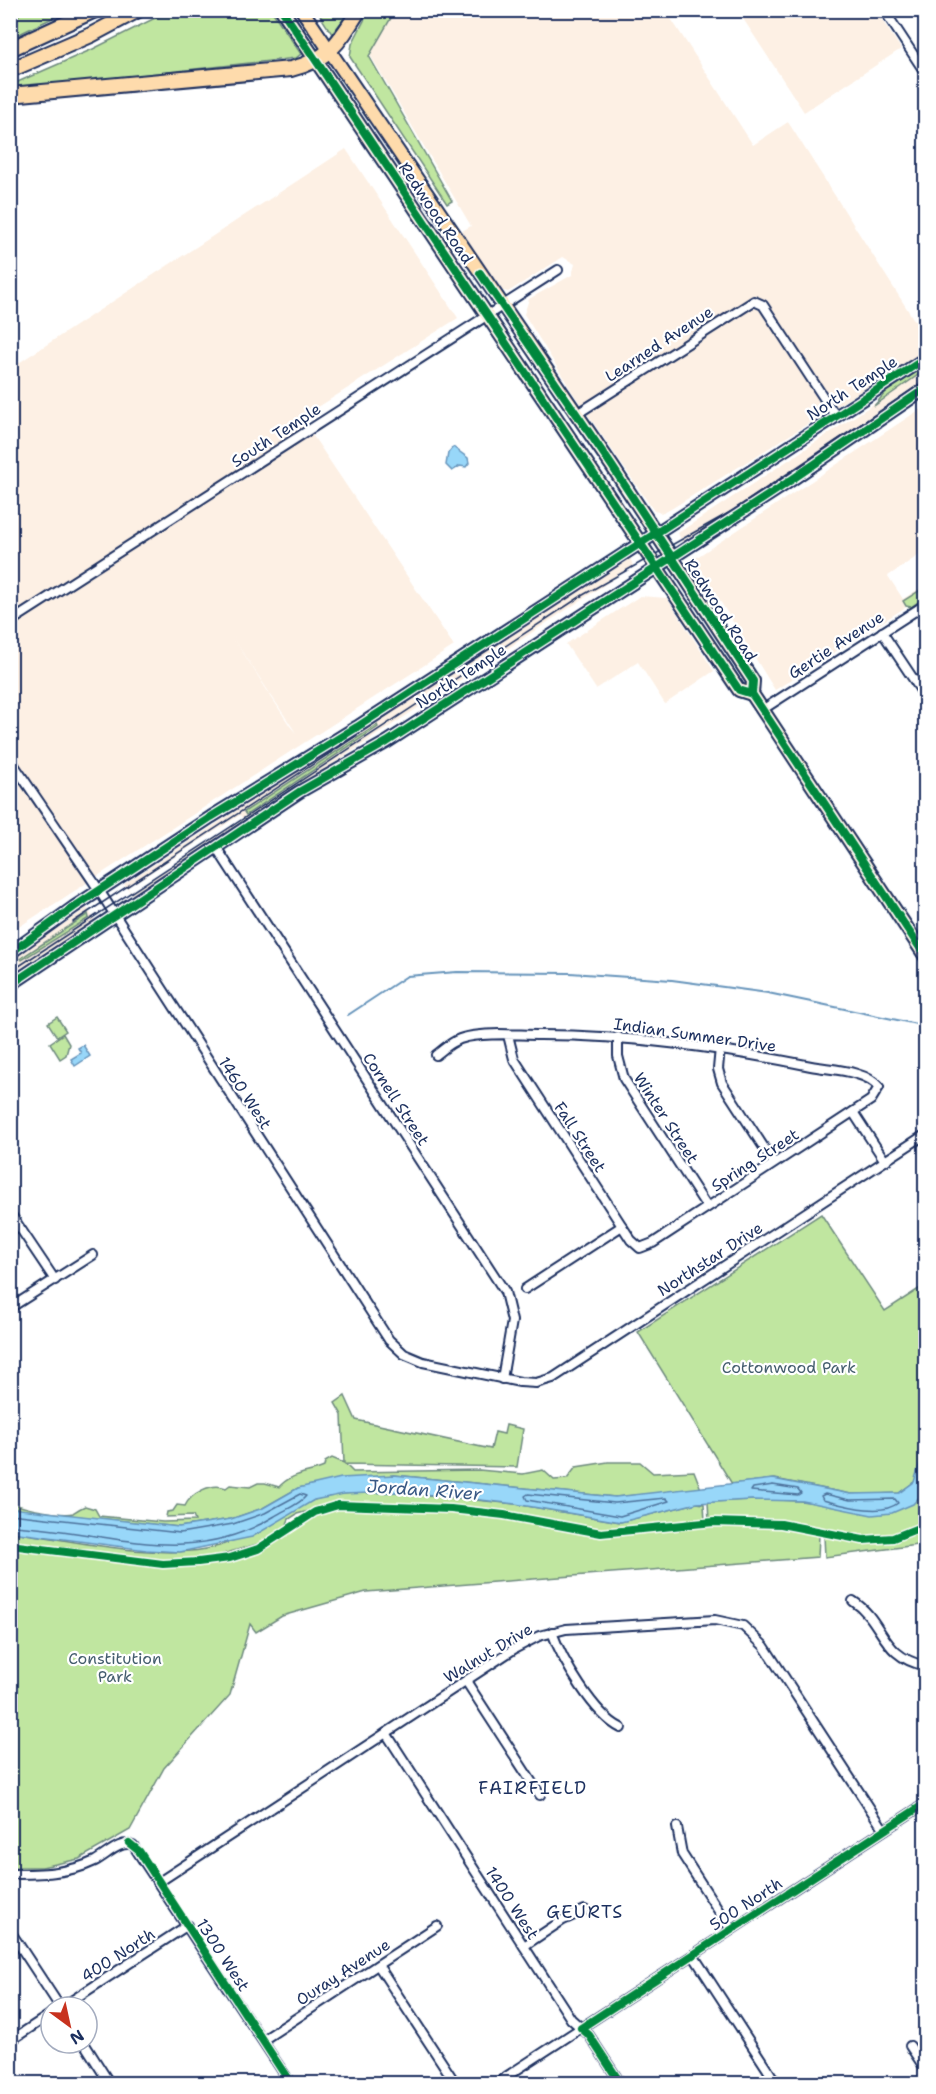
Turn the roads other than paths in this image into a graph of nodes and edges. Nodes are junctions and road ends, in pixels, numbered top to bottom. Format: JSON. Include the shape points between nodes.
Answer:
{"nodes":[{"id":1,"x":95,"y":10,"type":"edge"},
{"id":2,"x":138,"y":10,"type":"edge"},
{"id":3,"x":282,"y":10,"type":"edge"},
{"id":4,"x":302,"y":10,"type":"edge"},
{"id":5,"x":359,"y":10,"type":"edge"},
{"id":6,"x":884,"y":10,"type":"edge"},
{"id":7,"x":10,"y":49,"type":"edge"},
{"id":8,"x":330,"y":51,"type":"junction"},
{"id":9,"x":315,"y":60,"type":"junction"},
{"id":10,"x":10,"y":70,"type":"edge"},
{"id":11,"x":926,"y":74,"type":"edge"},
{"id":12,"x":10,"y":94,"type":"edge"},
{"id":13,"x":558,"y":270,"type":"dead end"},
{"id":14,"x":502,"y":305,"type":"junction"},
{"id":15,"x":488,"y":314,"type":"junction"},
{"id":16,"x":926,"y":358,"type":"edge"},
{"id":17,"x":926,"y":388,"type":"edge"},
{"id":18,"x":577,"y":414,"type":"junction"},
{"id":19,"x":835,"y":415,"type":"junction"},
{"id":20,"x":656,"y":533,"type":"junction"},
{"id":21,"x":641,"y":542,"type":"junction"},
{"id":22,"x":670,"y":557,"type":"junction"},
{"id":23,"x":656,"y":566,"type":"junction"},
{"id":24,"x":926,"y":604,"type":"edge"},
{"id":25,"x":10,"y":622,"type":"edge"},
{"id":26,"x":882,"y":632,"type":"junction"},
{"id":27,"x":752,"y":694,"type":"junction"},
{"id":28,"x":926,"y":698,"type":"edge"},
{"id":29,"x":762,"y":710,"type":"junction"},
{"id":30,"x":10,"y":759,"type":"edge"},
{"id":31,"x":216,"y":847,"type":"junction"},
{"id":32,"x":99,"y":890,"type":"junction"},
{"id":33,"x":116,"y":917,"type":"junction"},
{"id":34,"x":10,"y":953,"type":"edge"},
{"id":35,"x":926,"y":957,"type":"edge"},
{"id":36,"x":10,"y":985,"type":"edge"},
{"id":37,"x":508,"y":1035,"type":"junction"},
{"id":38,"x":618,"y":1037,"type":"junction"},
{"id":39,"x":720,"y":1048,"type":"junction"},
{"id":40,"x":436,"y":1055,"type":"dead end"},
{"id":41,"x":879,"y":1087,"type":"joint"},
{"id":42,"x":853,"y":1112,"type":"junction"},
{"id":43,"x":926,"y":1134,"type":"edge"},
{"id":44,"x":885,"y":1161,"type":"junction"},
{"id":45,"x":774,"y":1163,"type":"junction"},
{"id":46,"x":707,"y":1207,"type":"junction"},
{"id":47,"x":10,"y":1214,"type":"edge"},
{"id":48,"x":622,"y":1226,"type":"junction"},
{"id":49,"x":640,"y":1248,"type":"joint"},
{"id":50,"x":93,"y":1255,"type":"dead end"},
{"id":51,"x":55,"y":1280,"type":"junction"},
{"id":52,"x":525,"y":1289,"type":"dead end"},
{"id":53,"x":10,"y":1308,"type":"edge"},
{"id":54,"x":502,"y":1379,"type":"junction"},
{"id":55,"x":853,"y":1601,"type":"dead end"},
{"id":56,"x":552,"y":1632,"type":"junction"},
{"id":57,"x":926,"y":1666,"type":"edge"},
{"id":58,"x":466,"y":1681,"type":"junction"},
{"id":59,"x":621,"y":1728,"type":"dead end"},
{"id":60,"x":386,"y":1733,"type":"junction"},
{"id":61,"x":540,"y":1795,"type":"dead end"},
{"id":62,"x":926,"y":1803,"type":"edge"},
{"id":63,"x":677,"y":1827,"type":"dead end"},
{"id":64,"x":884,"y":1830,"type":"junction"},
{"id":65,"x":10,"y":1874,"type":"edge"},
{"id":66,"x":159,"y":1882,"type":"junction"},
{"id":67,"x":585,"y":1910,"type":"dead end"},
{"id":68,"x":188,"y":1925,"type":"junction"},
{"id":69,"x":437,"y":1926,"type":"dead end"},
{"id":70,"x":10,"y":1930,"type":"edge"},
{"id":71,"x":731,"y":1930,"type":"junction"},
{"id":72,"x":524,"y":1946,"type":"junction"},
{"id":73,"x":693,"y":1955,"type":"junction"},
{"id":74,"x":378,"y":1965,"type":"junction"},
{"id":75,"x":53,"y":1995,"type":"edge"},
{"id":76,"x":80,"y":1995,"type":"edge"},
{"id":77,"x":39,"y":2022,"type":"edge"},
{"id":78,"x":581,"y":2028,"type":"junction"},
{"id":79,"x":263,"y":2040,"type":"junction"},
{"id":80,"x":10,"y":2041,"type":"edge"},
{"id":81,"x":910,"y":2046,"type":"dead end"},
{"id":82,"x":92,"y":2055,"type":"edge"},
{"id":83,"x":926,"y":2070,"type":"edge"},
{"id":84,"x":110,"y":2084,"type":"edge"},
{"id":85,"x":291,"y":2084,"type":"edge"},
{"id":86,"x":456,"y":2084,"type":"edge"},
{"id":87,"x":495,"y":2084,"type":"edge"},
{"id":88,"x":621,"y":2084,"type":"edge"},
{"id":89,"x":777,"y":2084,"type":"edge"}],
"edges":[{"from":1,"to":7,"type":"highway"},
{"from":2,"to":10,"type":"highway"},
{"from":3,"to":9,"type":"main road","name":"Redwood Road"},
{"from":4,"to":8,"type":"main road","name":"Redwood Road"},
{"from":5,"to":8,"type":"highway"},
{"from":6,"to":11,"type":"street"},
{"from":8,"to":9,"type":"highway"},
{"from":8,"to":14,"type":"main road","name":"Redwood Road"},
{"from":9,"to":12,"type":"highway","via":[[291,69]]},
{"from":9,"to":15,"type":"main road","name":"Redwood Road"},
{"from":13,"to":14,"type":"street","name":"South Temple"},
{"from":14,"to":15,"type":"street","name":"South Temple"},
{"from":14,"to":18,"type":"main road","name":"Redwood Road"},
{"from":15,"to":21,"type":"main road","name":"Redwood Road"},
{"from":15,"to":25,"type":"street","name":"South Temple"},
{"from":16,"to":19,"type":"main road","name":"North Temple"},
{"from":17,"to":22,"type":"main road","name":"North Temple"},
{"from":18,"to":19,"type":"street","name":"Learned Avenue","via":[[748,302],[758,301]]},
{"from":18,"to":20,"type":"main road","name":"Redwood Road"},
{"from":19,"to":20,"type":"main road","name":"North Temple"},
{"from":20,"to":21,"type":"main road","name":"North Temple"},
{"from":20,"to":22,"type":"main road","name":"Redwood Road"},
{"from":21,"to":23,"type":"main road","name":"Redwood Road"},
{"from":21,"to":32,"type":"main road","name":"North Temple","via":[[357,728]]},
{"from":22,"to":23,"type":"main road","name":"North Temple"},
{"from":22,"to":27,"type":"main road","name":"Redwood Road","via":[[753,681]]},
{"from":23,"to":27,"type":"main road","name":"Redwood Road","via":[[739,690]]},
{"from":23,"to":31,"type":"main road","name":"North Temple","via":[[387,742],[299,792]]},
{"from":24,"to":26,"type":"street","name":"Gertie Avenue"},
{"from":26,"to":28,"type":"street"},
{"from":26,"to":29,"type":"street","name":"Gertie Avenue"},
{"from":27,"to":29,"type":"main road","name":"Redwood Road"},
{"from":29,"to":35,"type":"main road","name":"Redwood Road"},
{"from":30,"to":32,"type":"street","name":"1460 West"},
{"from":31,"to":33,"type":"main road","name":"North Temple"},
{"from":31,"to":54,"type":"street","name":"Cornell Street","via":[[506,1292],[512,1321]]},
{"from":32,"to":33,"type":"street","name":"1460 West"},
{"from":32,"to":34,"type":"main road","name":"North Temple"},
{"from":33,"to":36,"type":"main road","name":"North Temple"},
{"from":33,"to":54,"type":"street","name":"1460 West","via":[[396,1348],[423,1362]]},
{"from":37,"to":38,"type":"street","name":"Indian Summer Drive"},
{"from":37,"to":40,"type":"street","name":"Indian Summer Drive","via":[[465,1037]]},
{"from":37,"to":48,"type":"street","name":"Fall Street","via":[[514,1059]]},
{"from":38,"to":39,"type":"street","name":"Indian Summer Drive"},
{"from":38,"to":46,"type":"street","name":"Winter Street","via":[[624,1079]]},
{"from":39,"to":41,"type":"street","name":"Indian Summer Drive","via":[[866,1077]]},
{"from":39,"to":45,"type":"street","via":[[720,1079]]},
{"from":41,"to":42,"type":"street","name":"Spring Street","via":[[875,1097]]},
{"from":42,"to":44,"type":"street"},
{"from":42,"to":45,"type":"street","name":"Spring Street"},
{"from":43,"to":44,"type":"street","name":"Northstar Drive"},
{"from":44,"to":54,"type":"street","name":"Northstar Drive","via":[[553,1378],[528,1383]]},
{"from":45,"to":46,"type":"street","name":"Spring Street"},
{"from":46,"to":49,"type":"street","name":"Spring Street"},
{"from":47,"to":51,"type":"street"},
{"from":48,"to":49,"type":"street","name":"Fall Street"},
{"from":48,"to":52,"type":"street"},
{"from":50,"to":51,"type":"street"},
{"from":51,"to":53,"type":"street"},
{"from":55,"to":57,"type":"street","via":[[866,1611],[891,1649]]},
{"from":56,"to":58,"type":"street","name":"Walnut Drive","via":[[526,1642]]},
{"from":56,"to":59,"type":"street","via":[[561,1653],[602,1714]]},
{"from":56,"to":64,"type":"street","name":"Walnut Drive","via":[[715,1620],[743,1626],[764,1646]]},
{"from":58,"to":60,"type":"street","name":"Walnut Drive"},
{"from":58,"to":61,"type":"street"},
{"from":60,"to":66,"type":"street","name":"Walnut Drive"},
{"from":60,"to":72,"type":"street","name":"1400 West"},
{"from":62,"to":64,"type":"street","name":"500 North"},
{"from":63,"to":71,"type":"street","via":[[681,1854]]},
{"from":64,"to":71,"type":"street","name":"500 North"},
{"from":65,"to":66,"type":"street","name":"1300 West","via":[[70,1870],[129,1843],[139,1851]]},
{"from":66,"to":68,"type":"street","name":"1300 West"},
{"from":67,"to":72,"type":"street"},
{"from":68,"to":76,"type":"street","name":"400 North"},
{"from":68,"to":79,"type":"street","name":"1300 West"},
{"from":69,"to":74,"type":"street","name":"Ouray Avenue"},
{"from":70,"to":75,"type":"street"},
{"from":71,"to":73,"type":"street","name":"500 North"},
{"from":72,"to":78,"type":"street","name":"1400 West","via":[[571,2019]]},
{"from":73,"to":78,"type":"street","name":"500 North"},
{"from":73,"to":89,"type":"street"},
{"from":74,"to":79,"type":"street","name":"Ouray Avenue"},
{"from":74,"to":86,"type":"street"},
{"from":77,"to":80,"type":"street"},
{"from":78,"to":87,"type":"street","name":"500 North"},
{"from":78,"to":88,"type":"street","name":"1400 West"},
{"from":79,"to":85,"type":"street","name":"1300 West"},
{"from":81,"to":83,"type":"street"},
{"from":82,"to":84,"type":"street"}]}
